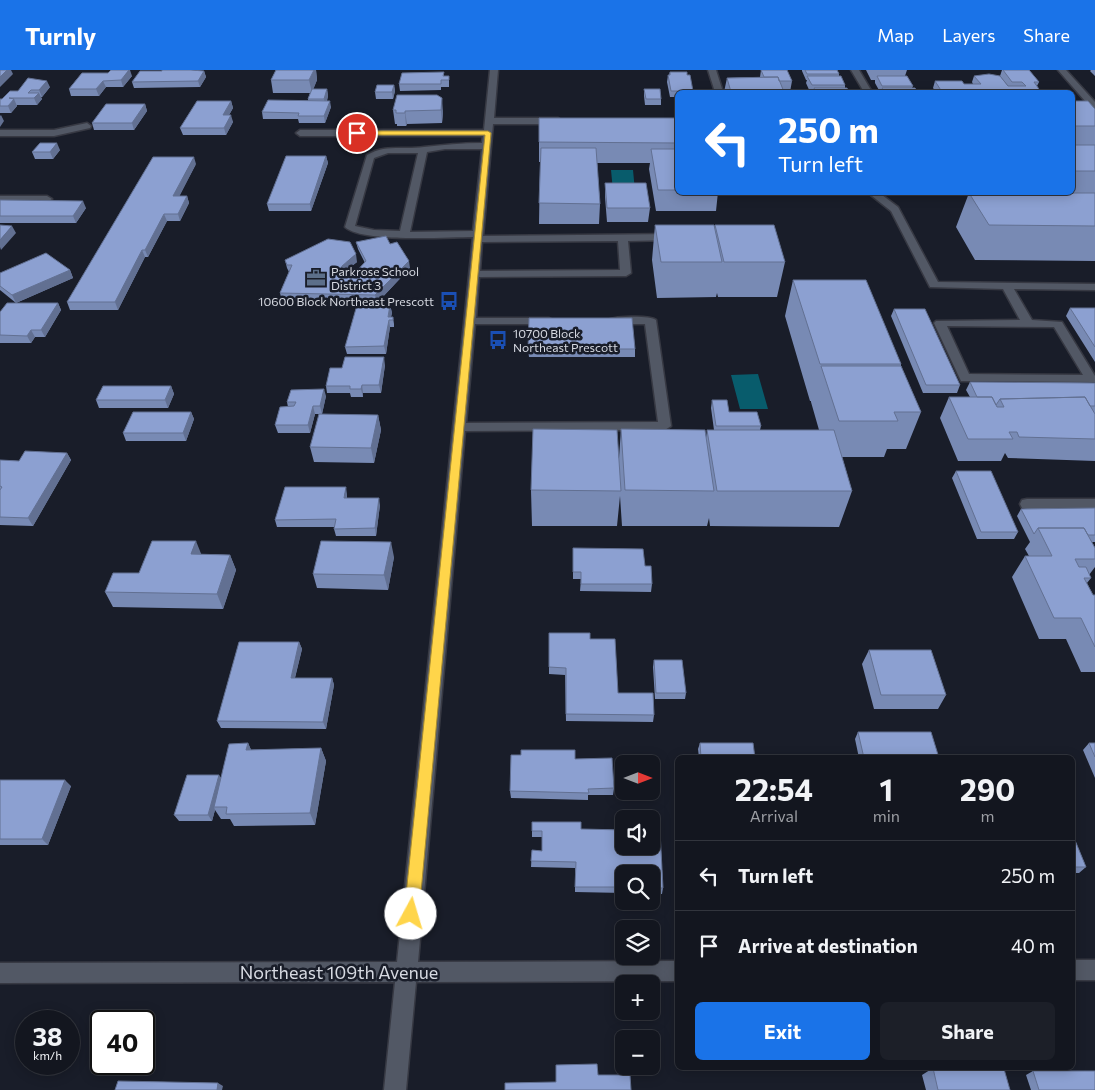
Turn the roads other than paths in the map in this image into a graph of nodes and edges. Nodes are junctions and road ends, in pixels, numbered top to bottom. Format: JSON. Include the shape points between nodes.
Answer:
{"nodes":[{"id":1,"x":494,"y":70,"type":"edge"},
{"id":2,"x":712,"y":70,"type":"edge"},
{"id":3,"x":855,"y":70,"type":"edge"},
{"id":4,"x":1062,"y":70,"type":"edge"},
{"id":5,"x":718,"y":90,"type":"edge"},
{"id":6,"x":867,"y":90,"type":"edge"},
{"id":7,"x":1095,"y":107,"type":"edge"},
{"id":8,"x":489,"y":121,"type":"junction"},
{"id":9,"x":566,"y":121,"type":"edge"},
{"id":10,"x":87,"y":126,"type":"dead end"},
{"id":11,"x":0,"y":133,"type":"edge"},
{"id":12,"x":300,"y":133,"type":"dead end"},
{"id":13,"x":488,"y":133,"type":"junction"},
{"id":14,"x":487,"y":146,"type":"junction"},
{"id":15,"x":423,"y":150,"type":"junction"},
{"id":16,"x":875,"y":195,"type":"edge"},
{"id":17,"x":0,"y":199,"type":"edge"},
{"id":18,"x":47,"y":199,"type":"edge"},
{"id":19,"x":405,"y":233,"type":"junction"},
{"id":20,"x":479,"y":236,"type":"junction"},
{"id":21,"x":688,"y":237,"type":"edge"},
{"id":22,"x":623,"y":238,"type":"junction"},
{"id":23,"x":475,"y":274,"type":"junction"},
{"id":24,"x":1007,"y":286,"type":"junction"},
{"id":25,"x":1095,"y":287,"type":"edge"},
{"id":26,"x":471,"y":321,"type":"junction"},
{"id":27,"x":560,"y":321,"type":"edge"},
{"id":28,"x":600,"y":321,"type":"edge"},
{"id":29,"x":1028,"y":324,"type":"junction"},
{"id":30,"x":460,"y":427,"type":"junction"},
{"id":31,"x":1027,"y":504,"type":"dead end"},
{"id":32,"x":1095,"y":504,"type":"edge"},
{"id":33,"x":1075,"y":970,"type":"edge"},
{"id":34,"x":1095,"y":970,"type":"edge"},
{"id":35,"x":675,"y":971,"type":"edge"},
{"id":36,"x":405,"y":972,"type":"junction"},
{"id":37,"x":0,"y":973,"type":"edge"},
{"id":38,"x":395,"y":1090,"type":"edge"}],
"edges":[{"from":1,"to":8,"type":"street"},
{"from":2,"to":5,"type":"street"},
{"from":3,"to":6,"type":"street"},
{"from":4,"to":7,"type":"street"},
{"from":8,"to":9,"type":"street"},
{"from":8,"to":13,"type":"street"},
{"from":10,"to":11,"type":"street","via":[[54,133]]},
{"from":12,"to":13,"type":"street"},
{"from":13,"to":14,"type":"street"},
{"from":14,"to":15,"type":"street","via":[[445,146]]},
{"from":14,"to":20,"type":"street"},
{"from":15,"to":19,"type":"street"},
{"from":15,"to":19,"type":"street","via":[[385,151],[370,157],[350,227],[365,232]]},
{"from":16,"to":24,"type":"street","via":[[895,209],[934,285]]},
{"from":17,"to":18,"type":"street"},
{"from":19,"to":20,"type":"street"},
{"from":20,"to":22,"type":"street"},
{"from":20,"to":23,"type":"street"},
{"from":21,"to":22,"type":"street"},
{"from":22,"to":23,"type":"street","via":[[626,273]]},
{"from":23,"to":26,"type":"street"},
{"from":24,"to":25,"type":"street"},
{"from":24,"to":29,"type":"street"},
{"from":26,"to":27,"type":"street"},
{"from":26,"to":30,"type":"street"},
{"from":28,"to":30,"type":"street","via":[[650,320],[665,426]]},
{"from":29,"to":29,"type":"street","via":[[1058,324],[1091,379],[965,378],[940,324]]},
{"from":30,"to":36,"type":"street"},
{"from":31,"to":32,"type":"street"},
{"from":33,"to":34,"type":"street"},
{"from":35,"to":36,"type":"street","name":"Northeast 109th Avenue"},
{"from":36,"to":37,"type":"street","name":"Northeast 109th Avenue"},
{"from":36,"to":38,"type":"street"}]}
